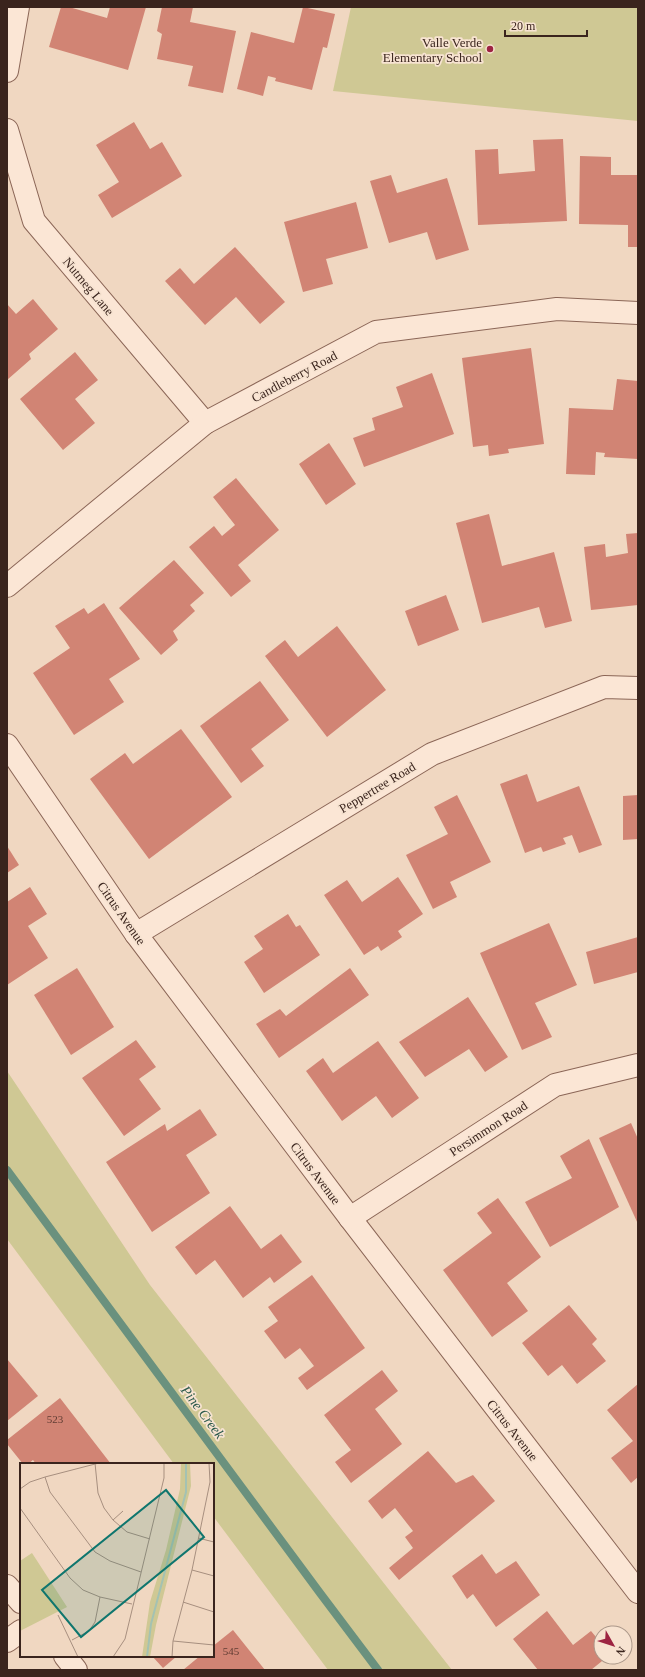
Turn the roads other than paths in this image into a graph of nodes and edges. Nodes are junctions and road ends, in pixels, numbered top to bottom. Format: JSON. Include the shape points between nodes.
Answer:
{"nodes":[{"id":1,"x":18,"y":7,"type":"edge"},
{"id":2,"x":7,"y":71,"type":"edge"},
{"id":3,"x":7,"y":130,"type":"edge"},
{"id":4,"x":638,"y":313,"type":"edge"},
{"id":5,"x":205,"y":423,"type":"junction"},
{"id":6,"x":7,"y":586,"type":"edge"},
{"id":7,"x":638,"y":688,"type":"edge"},
{"id":8,"x":7,"y":745,"type":"edge"},
{"id":9,"x":136,"y":934,"type":"junction"},
{"id":10,"x":638,"y":1065,"type":"edge"},
{"id":11,"x":350,"y":1218,"type":"junction"},
{"id":12,"x":7,"y":1586,"type":"edge"},
{"id":13,"x":638,"y":1592,"type":"edge"},
{"id":14,"x":20,"y":1601,"type":"edge"},
{"id":15,"x":20,"y":1632,"type":"edge"},
{"id":16,"x":7,"y":1641,"type":"edge"},
{"id":17,"x":66,"y":1657,"type":"edge"},
{"id":18,"x":76,"y":1670,"type":"edge"}],
"edges":[{"from":1,"to":2,"type":"street"},
{"from":3,"to":5,"type":"street","name":"Nutmeg Lane","via":[[34,221]]},
{"from":4,"to":5,"type":"street","name":"Candleberry Road","via":[[557,308],[376,332]]},
{"from":5,"to":6,"type":"street","name":"Candleberry Road"},
{"from":7,"to":9,"type":"street","name":"Peppertree Road","via":[[604,687],[432,754]]},
{"from":8,"to":9,"type":"street","name":"Citrus Avenue"},
{"from":9,"to":11,"type":"street","name":"Citrus Avenue"},
{"from":10,"to":11,"type":"street","name":"Persimmon Road","via":[[555,1085]]},
{"from":11,"to":13,"type":"street","name":"Citrus Avenue"},
{"from":12,"to":14,"type":"street"},
{"from":15,"to":16,"type":"street"},
{"from":17,"to":18,"type":"street"}]}
